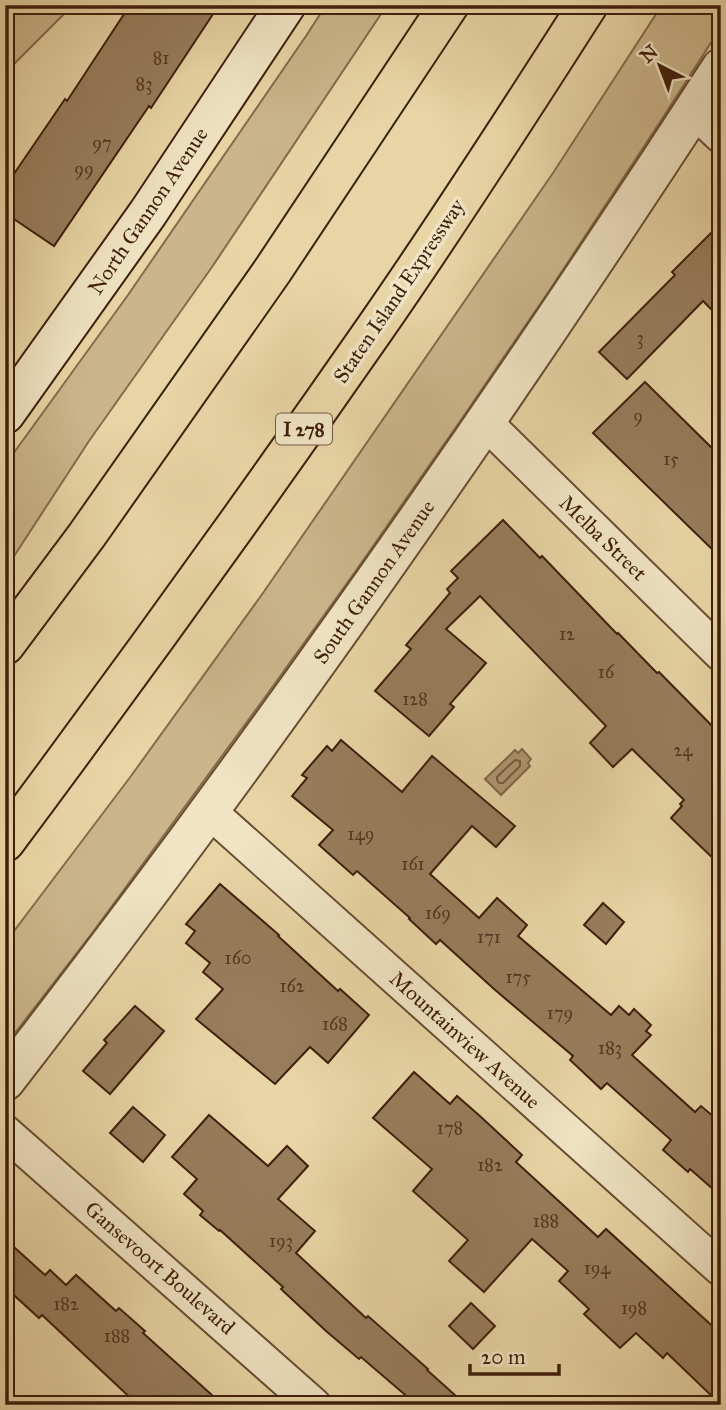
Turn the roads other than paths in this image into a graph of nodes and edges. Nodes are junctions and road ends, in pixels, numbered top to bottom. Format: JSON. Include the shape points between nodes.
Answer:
{"nodes":[{"id":1,"x":286,"y":5,"type":"edge"},
{"id":2,"x":449,"y":5,"type":"edge"},
{"id":3,"x":588,"y":5,"type":"edge"},
{"id":4,"x":721,"y":68,"type":"edge"},
{"id":5,"x":693,"y":110,"type":"junction"},
{"id":6,"x":721,"y":136,"type":"edge"},
{"id":7,"x":5,"y":414,"type":"edge"},
{"id":8,"x":486,"y":422,"type":"junction"},
{"id":9,"x":5,"y":645,"type":"edge"},
{"id":10,"x":721,"y":654,"type":"edge"},
{"id":11,"x":209,"y":811,"type":"junction"},
{"id":12,"x":5,"y":842,"type":"edge"},
{"id":13,"x":5,"y":1081,"type":"edge"},
{"id":14,"x":5,"y":1132,"type":"edge"},
{"id":15,"x":721,"y":1269,"type":"edge"},
{"id":16,"x":314,"y":1405,"type":"edge"}],
"edges":[{"from":1,"to":7,"type":"street","name":"North Gannon Avenue","via":[[148,213]]},
{"from":2,"to":9,"type":"highway","via":[[273,270]]},
{"from":3,"to":12,"type":"highway","name":"Staten Island Expressway","number":"I 278","via":[[376,327]]},
{"from":4,"to":5,"type":"street","name":"South Gannon Avenue"},
{"from":5,"to":6,"type":"street"},
{"from":5,"to":8,"type":"street","name":"South Gannon Avenue"},
{"from":8,"to":10,"type":"street","name":"Melba Street"},
{"from":8,"to":11,"type":"street","name":"South Gannon Avenue"},
{"from":11,"to":13,"type":"street","name":"South Gannon Avenue"},
{"from":11,"to":15,"type":"street","name":"Mountainview Avenue"},
{"from":14,"to":16,"type":"street","name":"Gansevoort Boulevard"}]}
